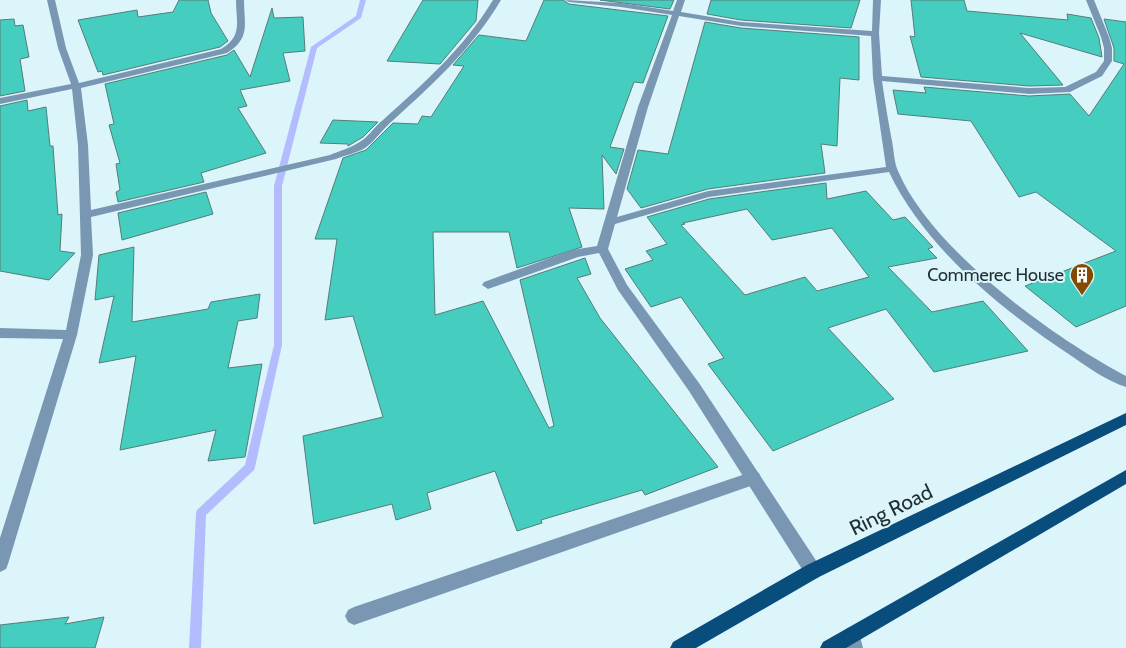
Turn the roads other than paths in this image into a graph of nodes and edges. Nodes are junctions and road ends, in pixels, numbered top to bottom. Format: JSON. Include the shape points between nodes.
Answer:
{"nodes":[{"id":1,"x":51,"y":0,"type":"edge"},
{"id":2,"x":240,"y":0,"type":"edge"},
{"id":3,"x":497,"y":0,"type":"edge"},
{"id":4,"x":569,"y":0,"type":"edge"},
{"id":5,"x":681,"y":0,"type":"edge"},
{"id":6,"x":878,"y":0,"type":"edge"},
{"id":7,"x":1090,"y":0,"type":"edge"},
{"id":8,"x":677,"y":14,"type":"junction"},
{"id":9,"x":874,"y":34,"type":"junction"},
{"id":10,"x":877,"y":78,"type":"junction"},
{"id":11,"x":76,"y":86,"type":"junction"},
{"id":12,"x":0,"y":101,"type":"edge"},
{"id":13,"x":892,"y":169,"type":"junction"},
{"id":14,"x":86,"y":215,"type":"junction"},
{"id":15,"x":610,"y":222,"type":"junction"},
{"id":16,"x":602,"y":249,"type":"junction"},
{"id":17,"x":488,"y":285,"type":"dead end"},
{"id":18,"x":0,"y":333,"type":"edge"},
{"id":19,"x":71,"y":335,"type":"junction"},
{"id":20,"x":1126,"y":382,"type":"edge"},
{"id":21,"x":1126,"y":419,"type":"edge"},
{"id":22,"x":1126,"y":476,"type":"edge"},
{"id":23,"x":754,"y":478,"type":"junction"},
{"id":24,"x":0,"y":564,"type":"edge"},
{"id":25,"x":813,"y":571,"type":"junction"},
{"id":26,"x":354,"y":616,"type":"dead end"},
{"id":27,"x":853,"y":642,"type":"edge"},
{"id":28,"x":679,"y":648,"type":"edge"},
{"id":29,"x":829,"y":648,"type":"edge"}],
"edges":[{"from":1,"to":11,"type":"street","via":[[62,48]]},
{"from":2,"to":11,"type":"street","via":[[242,34],[235,46]]},
{"from":3,"to":14,"type":"street","via":[[485,23],[456,58],[374,132],[363,146],[270,173]]},
{"from":4,"to":8,"type":"street"},
{"from":5,"to":8,"type":"street"},
{"from":6,"to":9,"type":"street"},
{"from":7,"to":10,"type":"street","via":[[1105,37],[1108,61],[1099,74],[1067,90],[1030,91]]},
{"from":8,"to":9,"type":"street","via":[[740,24]]},
{"from":8,"to":15,"type":"street","via":[[643,106]]},
{"from":9,"to":10,"type":"street"},
{"from":10,"to":13,"type":"street"},
{"from":11,"to":12,"type":"street"},
{"from":11,"to":14,"type":"street"},
{"from":13,"to":15,"type":"street","via":[[708,194]]},
{"from":13,"to":20,"type":"street","via":[[906,198],[962,263],[1089,363]]},
{"from":14,"to":19,"type":"street","via":[[87,255]]},
{"from":15,"to":16,"type":"street"},
{"from":16,"to":17,"type":"street","via":[[576,253]]},
{"from":16,"to":23,"type":"street","via":[[622,287]]},
{"from":18,"to":19,"type":"street"},
{"from":19,"to":24,"type":"street"},
{"from":21,"to":25,"type":"main road","name":"Ring Road"},
{"from":22,"to":27,"type":"main road"},
{"from":23,"to":25,"type":"street"},
{"from":23,"to":26,"type":"street"},
{"from":25,"to":28,"type":"main road","name":"Ring Road"},
{"from":27,"to":29,"type":"main road"}]}
